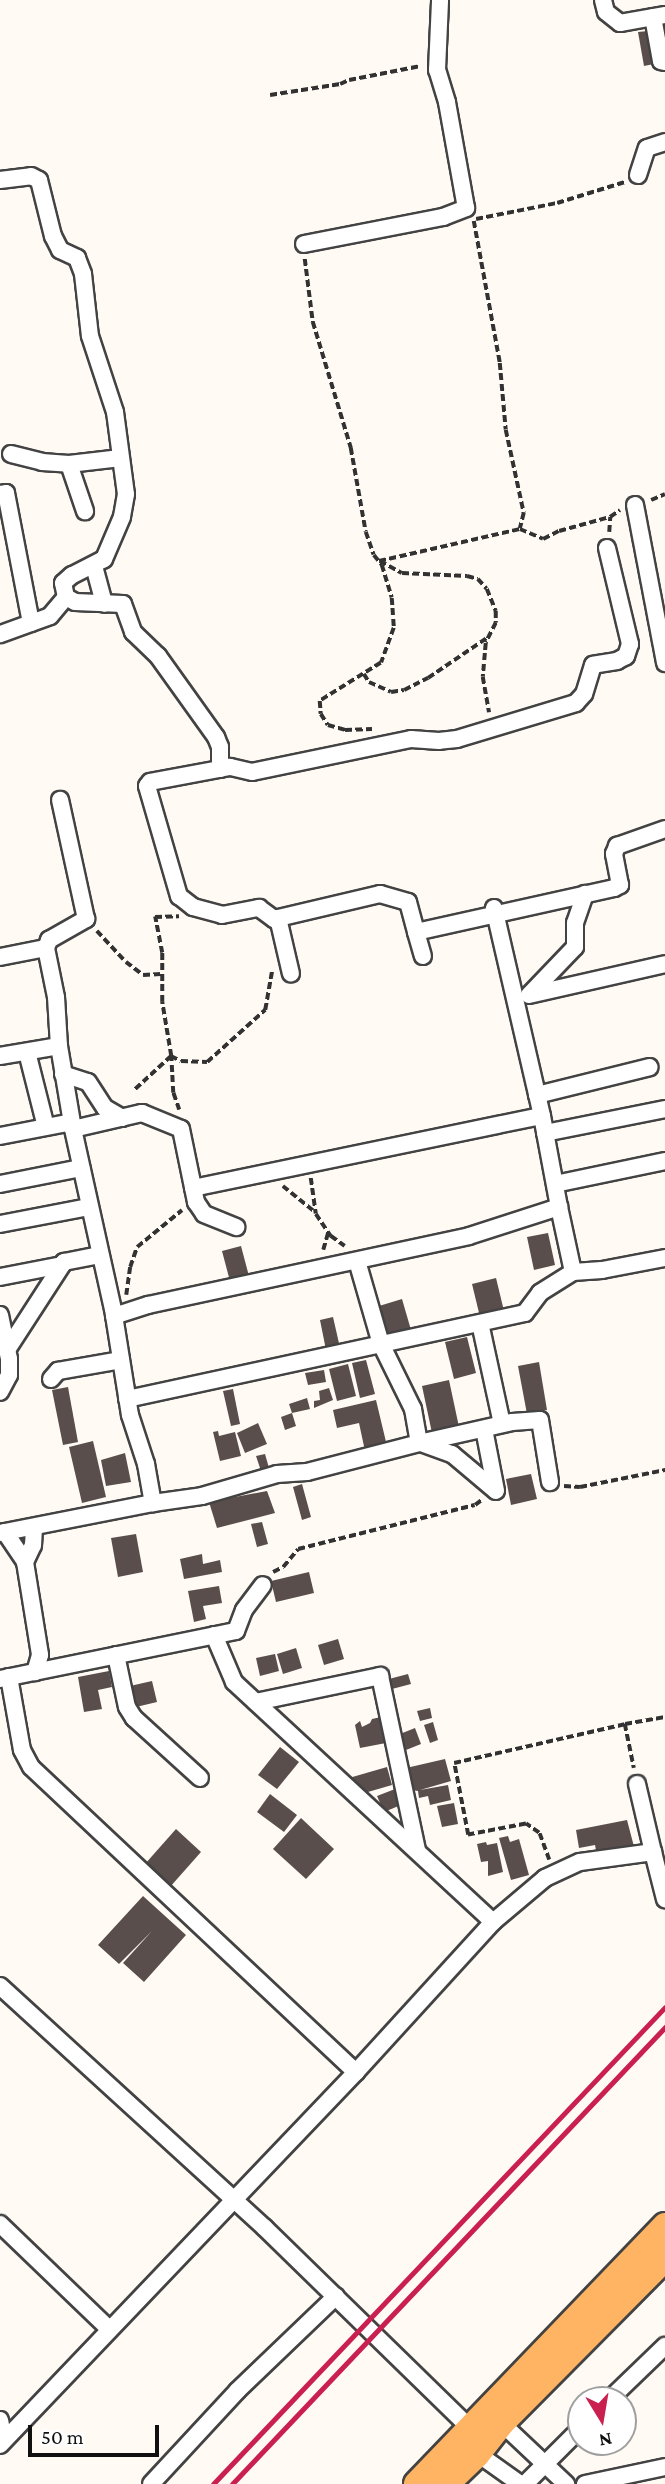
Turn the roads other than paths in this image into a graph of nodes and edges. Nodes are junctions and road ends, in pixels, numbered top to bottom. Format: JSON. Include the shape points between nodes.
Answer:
{"nodes":[{"id":1,"x":440,"y":0,"type":"edge"},
{"id":2,"x":603,"y":0,"type":"edge"},
{"id":3,"x":659,"y":16,"type":"edge"},
{"id":4,"x":665,"y":62,"type":"edge"},
{"id":5,"x":665,"y":142,"type":"edge"},
{"id":6,"x":638,"y":175,"type":"road end"},
{"id":7,"x":0,"y":180,"type":"edge"},
{"id":8,"x":304,"y":244,"type":"road end"},
{"id":9,"x":11,"y":454,"type":"dead end"},
{"id":10,"x":121,"y":458,"type":"junction"},
{"id":11,"x":69,"y":464,"type":"junction"},
{"id":12,"x":0,"y":494,"type":"edge"},
{"id":13,"x":635,"y":505,"type":"dead end"},
{"id":14,"x":85,"y":511,"type":"dead end"},
{"id":15,"x":607,"y":548,"type":"dead end"},
{"id":16,"x":94,"y":566,"type":"junction"},
{"id":17,"x":66,"y":597,"type":"junction"},
{"id":18,"x":104,"y":604,"type":"junction"},
{"id":19,"x":31,"y":623,"type":"junction"},
{"id":20,"x":0,"y":634,"type":"edge"},
{"id":21,"x":665,"y":663,"type":"edge"},
{"id":22,"x":220,"y":769,"type":"junction"},
{"id":23,"x":60,"y":800,"type":"dead end"},
{"id":24,"x":665,"y":829,"type":"edge"},
{"id":25,"x":585,"y":894,"type":"junction"},
{"id":26,"x":494,"y":912,"type":"junction"},
{"id":27,"x":278,"y":918,"type":"junction"},
{"id":28,"x":416,"y":932,"type":"junction"},
{"id":29,"x":47,"y":948,"type":"junction"},
{"id":30,"x":423,"y":956,"type":"dead end"},
{"id":31,"x":0,"y":957,"type":"edge"},
{"id":32,"x":665,"y":964,"type":"edge"},
{"id":33,"x":292,"y":974,"type":"dead end"},
{"id":34,"x":522,"y":998,"type":"junction"},
{"id":35,"x":59,"y":1045,"type":"junction"},
{"id":36,"x":27,"y":1052,"type":"junction"},
{"id":37,"x":0,"y":1056,"type":"edge"},
{"id":38,"x":650,"y":1068,"type":"dead end"},
{"id":39,"x":63,"y":1074,"type":"junction"},
{"id":40,"x":537,"y":1095,"type":"junction"},
{"id":41,"x":665,"y":1109,"type":"edge"},
{"id":42,"x":542,"y":1116,"type":"junction"},
{"id":43,"x":122,"y":1118,"type":"junction"},
{"id":44,"x":73,"y":1125,"type":"junction"},
{"id":45,"x":46,"y":1127,"type":"junction"},
{"id":46,"x":545,"y":1133,"type":"junction"},
{"id":47,"x":0,"y":1136,"type":"edge"},
{"id":48,"x":665,"y":1161,"type":"edge"},
{"id":49,"x":81,"y":1168,"type":"junction"},
{"id":50,"x":0,"y":1184,"type":"edge"},
{"id":51,"x":555,"y":1184,"type":"junction"},
{"id":52,"x":194,"y":1195,"type":"junction"},
{"id":53,"x":89,"y":1207,"type":"junction"},
{"id":54,"x":559,"y":1207,"type":"junction"},
{"id":55,"x":0,"y":1224,"type":"edge"},
{"id":56,"x":237,"y":1227,"type":"dead end"},
{"id":57,"x":100,"y":1255,"type":"junction"},
{"id":58,"x":665,"y":1258,"type":"edge"},
{"id":59,"x":357,"y":1261,"type":"junction"},
{"id":60,"x":62,"y":1265,"type":"junction"},
{"id":61,"x":573,"y":1272,"type":"junction"},
{"id":62,"x":0,"y":1277,"type":"edge"},
{"id":63,"x":0,"y":1315,"type":"edge"},
{"id":64,"x":114,"y":1316,"type":"junction"},
{"id":65,"x":480,"y":1323,"type":"junction"},
{"id":66,"x":381,"y":1344,"type":"junction"},
{"id":67,"x":7,"y":1350,"type":"junction"},
{"id":68,"x":121,"y":1360,"type":"junction"},
{"id":69,"x":51,"y":1379,"type":"dead end"},
{"id":70,"x":0,"y":1392,"type":"edge"},
{"id":71,"x":127,"y":1399,"type":"junction"},
{"id":72,"x":502,"y":1424,"type":"junction"},
{"id":73,"x":484,"y":1429,"type":"junction"},
{"id":74,"x":419,"y":1443,"type":"junction"},
{"id":75,"x":550,"y":1482,"type":"road end"},
{"id":76,"x":153,"y":1503,"type":"junction"},
{"id":77,"x":34,"y":1527,"type":"junction"},
{"id":78,"x":2,"y":1533,"type":"edge"},
{"id":79,"x":25,"y":1562,"type":"junction"},
{"id":80,"x":263,"y":1585,"type":"road end"},
{"id":81,"x":214,"y":1635,"type":"junction"},
{"id":82,"x":116,"y":1656,"type":"junction"},
{"id":83,"x":35,"y":1672,"type":"junction"},
{"id":84,"x":4,"y":1678,"type":"edge"},
{"id":85,"x":256,"y":1702,"type":"junction"},
{"id":86,"x":200,"y":1778,"type":"dead end"},
{"id":87,"x":637,"y":1784,"type":"road end"},
{"id":88,"x":417,"y":1850,"type":"junction"},
{"id":89,"x":653,"y":1852,"type":"junction"},
{"id":90,"x":665,"y":1899,"type":"edge"},
{"id":91,"x":493,"y":1922,"type":"junction"},
{"id":92,"x":0,"y":1986,"type":"edge"},
{"id":93,"x":356,"y":2072,"type":"junction"},
{"id":94,"x":232,"y":2200,"type":"junction"},
{"id":95,"x":0,"y":2224,"type":"edge"},
{"id":96,"x":665,"y":2226,"type":"edge"},
{"id":97,"x":665,"y":2258,"type":"edge"},
{"id":98,"x":335,"y":2296,"type":"junction"},
{"id":99,"x":109,"y":2329,"type":"junction"},
{"id":100,"x":665,"y":2346,"type":"edge"},
{"id":101,"x":624,"y":2386,"type":"edge"},
{"id":102,"x":0,"y":2420,"type":"edge"},
{"id":103,"x":479,"y":2431,"type":"junction"},
{"id":104,"x":2,"y":2442,"type":"edge"},
{"id":105,"x":567,"y":2442,"type":"edge"},
{"id":106,"x":545,"y":2463,"type":"junction"},
{"id":107,"x":665,"y":2467,"type":"edge"},
{"id":108,"x":150,"y":2484,"type":"edge"},
{"id":109,"x":417,"y":2484,"type":"edge"},
{"id":110,"x":446,"y":2484,"type":"edge"},
{"id":111,"x":522,"y":2484,"type":"edge"},
{"id":112,"x":566,"y":2484,"type":"edge"},
{"id":113,"x":585,"y":2484,"type":"edge"}],
"edges":[{"from":1,"to":8,"type":"street","via":[[441,40],[436,63],[470,214]]},
{"from":2,"to":3,"type":"street","via":[[606,12],[620,23]]},
{"from":3,"to":4,"type":"street","via":[[661,61]]},
{"from":5,"to":6,"type":"street","via":[[647,148]]},
{"from":7,"to":10,"type":"street","via":[[32,176],[39,180],[53,236],[61,250],[77,258],[90,336],[115,412]]},
{"from":9,"to":11,"type":"street"},
{"from":10,"to":11,"type":"street"},
{"from":10,"to":16,"type":"street","via":[[126,494],[122,517],[104,559]]},
{"from":11,"to":14,"type":"street"},
{"from":12,"to":19,"type":"street","via":[[6,493]]},
{"from":13,"to":21,"type":"street"},
{"from":15,"to":22,"type":"street","via":[[630,634],[626,656],[593,665],[584,694],[576,703],[457,739],[411,739],[252,772]]},
{"from":16,"to":17,"type":"street","via":[[64,583]]},
{"from":16,"to":18,"type":"street"},
{"from":17,"to":18,"type":"street"},
{"from":17,"to":19,"type":"street","via":[[50,616]]},
{"from":18,"to":22,"type":"street","via":[[123,604],[133,632],[158,656],[216,737]]},
{"from":19,"to":20,"type":"street"},
{"from":22,"to":27,"type":"street","via":[[147,786],[179,896],[222,915],[258,908]]},
{"from":23,"to":29,"type":"street","via":[[86,919],[49,940]]},
{"from":24,"to":25,"type":"street","via":[[617,846],[614,855],[620,885]]},
{"from":25,"to":26,"type":"street"},
{"from":25,"to":34,"type":"street","via":[[575,923],[575,947]]},
{"from":26,"to":28,"type":"street"},
{"from":26,"to":34,"type":"street"},
{"from":27,"to":28,"type":"street","via":[[380,894],[408,902]]},
{"from":27,"to":33,"type":"street"},
{"from":28,"to":30,"type":"street"},
{"from":29,"to":31,"type":"street"},
{"from":29,"to":35,"type":"street"},
{"from":32,"to":34,"type":"street"},
{"from":34,"to":40,"type":"street"},
{"from":35,"to":36,"type":"street"},
{"from":35,"to":39,"type":"street"},
{"from":36,"to":37,"type":"street"},
{"from":36,"to":45,"type":"street"},
{"from":38,"to":40,"type":"street"},
{"from":39,"to":43,"type":"street","via":[[88,1082],[105,1108]]},
{"from":39,"to":44,"type":"street"},
{"from":40,"to":42,"type":"street"},
{"from":41,"to":46,"type":"street"},
{"from":42,"to":46,"type":"street"},
{"from":42,"to":52,"type":"street","via":[[268,1173]]},
{"from":43,"to":44,"type":"street"},
{"from":43,"to":52,"type":"street","via":[[142,1113],[181,1129]]},
{"from":44,"to":45,"type":"street"},
{"from":44,"to":49,"type":"street"},
{"from":45,"to":47,"type":"street"},
{"from":46,"to":51,"type":"street"},
{"from":48,"to":51,"type":"street"},
{"from":49,"to":50,"type":"street"},
{"from":49,"to":53,"type":"street"},
{"from":51,"to":54,"type":"street"},
{"from":52,"to":56,"type":"street","via":[[204,1214]]},
{"from":53,"to":55,"type":"street"},
{"from":53,"to":57,"type":"street"},
{"from":54,"to":59,"type":"street","via":[[469,1236]]},
{"from":54,"to":61,"type":"street"},
{"from":57,"to":60,"type":"street"},
{"from":57,"to":64,"type":"street"},
{"from":58,"to":61,"type":"street"},
{"from":59,"to":64,"type":"street"},
{"from":59,"to":66,"type":"street"},
{"from":60,"to":62,"type":"street"},
{"from":60,"to":67,"type":"street"},
{"from":61,"to":65,"type":"street","via":[[540,1293],[525,1313]]},
{"from":63,"to":67,"type":"street"},
{"from":64,"to":68,"type":"street"},
{"from":65,"to":66,"type":"street"},
{"from":65,"to":72,"type":"street"},
{"from":66,"to":71,"type":"street"},
{"from":66,"to":74,"type":"street","via":[[413,1409]]},
{"from":67,"to":70,"type":"street","via":[[9,1375]]},
{"from":68,"to":69,"type":"street","via":[[58,1371]]},
{"from":68,"to":71,"type":"street"},
{"from":71,"to":76,"type":"street"},
{"from":72,"to":73,"type":"street"},
{"from":72,"to":75,"type":"street","via":[[540,1420]]},
{"from":73,"to":74,"type":"street"},
{"from":73,"to":74,"type":"street","via":[[496,1491],[452,1454]]},
{"from":74,"to":76,"type":"street","via":[[307,1472],[277,1474],[202,1496]]},
{"from":76,"to":77,"type":"street"},
{"from":77,"to":78,"type":"street"},
{"from":77,"to":79,"type":"street","via":[[33,1545]]},
{"from":78,"to":79,"type":"street"},
{"from":79,"to":83,"type":"street","via":[[40,1655]]},
{"from":80,"to":81,"type":"street","via":[[236,1631]]},
{"from":81,"to":82,"type":"street"},
{"from":81,"to":85,"type":"street","via":[[234,1682]]},
{"from":82,"to":83,"type":"street"},
{"from":82,"to":86,"type":"street","via":[[134,1718]]},
{"from":83,"to":84,"type":"street"},
{"from":84,"to":93,"type":"street","via":[[22,1750],[31,1767]]},
{"from":85,"to":88,"type":"street"},
{"from":85,"to":88,"type":"street","via":[[380,1676]]},
{"from":87,"to":89,"type":"street"},
{"from":88,"to":91,"type":"street"},
{"from":89,"to":90,"type":"street"},
{"from":89,"to":91,"type":"street","via":[[580,1863],[552,1875]]},
{"from":91,"to":93,"type":"street"},
{"from":92,"to":94,"type":"street"},
{"from":93,"to":94,"type":"street"},
{"from":94,"to":98,"type":"street"},
{"from":94,"to":99,"type":"street"},
{"from":95,"to":99,"type":"street"},
{"from":96,"to":103,"type":"main road"},
{"from":97,"to":103,"type":"main road"},
{"from":98,"to":103,"type":"street"},
{"from":98,"to":108,"type":"street"},
{"from":99,"to":104,"type":"street"},
{"from":100,"to":101,"type":"street"},
{"from":102,"to":104,"type":"street"},
{"from":103,"to":106,"type":"street"},
{"from":103,"to":109,"type":"main road"},
{"from":103,"to":110,"type":"main road"},
{"from":103,"to":111,"type":"street"},
{"from":105,"to":106,"type":"street"},
{"from":106,"to":111,"type":"street"},
{"from":106,"to":112,"type":"street"},
{"from":107,"to":113,"type":"street"}]}
